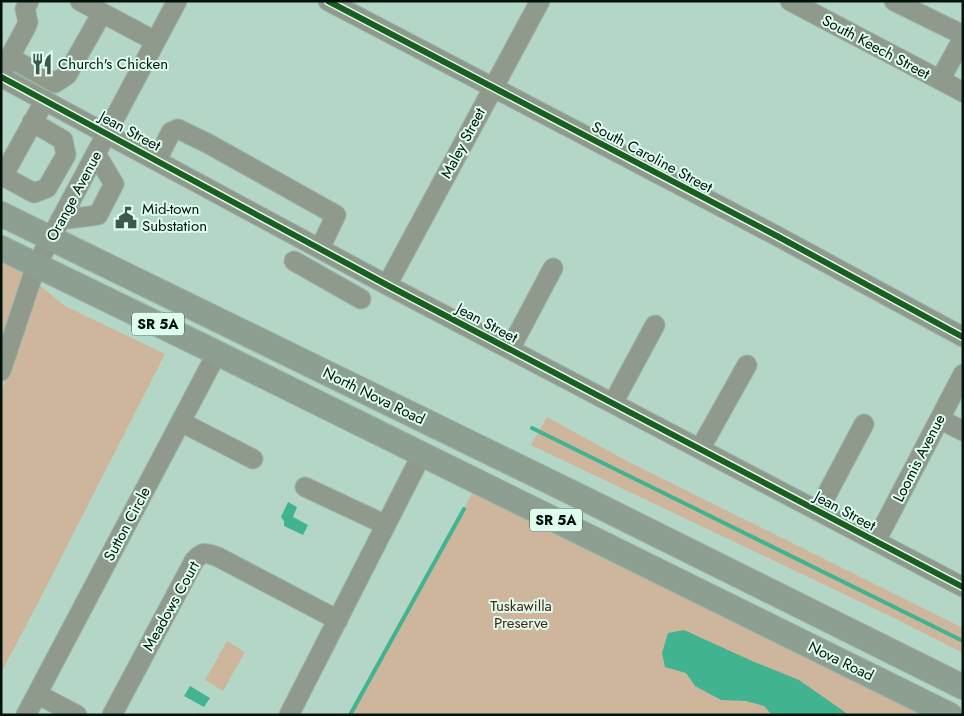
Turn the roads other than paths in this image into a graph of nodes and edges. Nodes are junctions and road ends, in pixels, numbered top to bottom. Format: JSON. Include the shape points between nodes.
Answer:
{"nodes":[{"id":1,"x":29,"y":1,"type":"edge"},
{"id":2,"x":80,"y":1,"type":"edge"},
{"id":3,"x":176,"y":1,"type":"edge"},
{"id":4,"x":328,"y":1,"type":"edge"},
{"id":5,"x":540,"y":1,"type":"edge"},
{"id":6,"x":894,"y":1,"type":"edge"},
{"id":7,"x":794,"y":2,"type":"edge"},
{"id":8,"x":102,"y":13,"type":"junction"},
{"id":9,"x":963,"y":36,"type":"edge"},
{"id":10,"x":155,"y":41,"type":"junction"},
{"id":11,"x":4,"y":69,"type":"edge"},
{"id":12,"x":940,"y":80,"type":"junction"},
{"id":13,"x":493,"y":88,"type":"junction"},
{"id":14,"x":963,"y":92,"type":"edge"},
{"id":15,"x":45,"y":100,"type":"junction"},
{"id":16,"x":32,"y":122,"type":"dead end"},
{"id":17,"x":107,"y":133,"type":"junction"},
{"id":18,"x":96,"y":154,"type":"junction"},
{"id":19,"x":157,"y":160,"type":"junction"},
{"id":20,"x":1,"y":214,"type":"edge"},
{"id":21,"x":56,"y":229,"type":"junction"},
{"id":22,"x":1,"y":248,"type":"edge"},
{"id":23,"x":320,"y":248,"type":"junction"},
{"id":24,"x":294,"y":261,"type":"dead end"},
{"id":25,"x":36,"y":266,"type":"junction"},
{"id":26,"x":553,"y":268,"type":"dead end"},
{"id":27,"x":387,"y":285,"type":"junction"},
{"id":28,"x":360,"y":299,"type":"dead end"},
{"id":29,"x":655,"y":325,"type":"dead end"},
{"id":30,"x":963,"y":337,"type":"edge"},
{"id":31,"x":510,"y":349,"type":"junction"},
{"id":32,"x":217,"y":353,"type":"junction"},
{"id":33,"x":747,"y":365,"type":"dead end"},
{"id":34,"x":1,"y":371,"type":"edge"},
{"id":35,"x":963,"y":374,"type":"edge"},
{"id":36,"x":613,"y":404,"type":"junction"},
{"id":37,"x":940,"y":419,"type":"junction"},
{"id":38,"x":181,"y":422,"type":"junction"},
{"id":39,"x":430,"y":423,"type":"junction"},
{"id":40,"x":864,"y":424,"type":"dead end"},
{"id":41,"x":963,"y":431,"type":"edge"},
{"id":42,"x":382,"y":434,"type":"junction"},
{"id":43,"x":474,"y":445,"type":"junction"},
{"id":44,"x":700,"y":449,"type":"junction"},
{"id":45,"x":422,"y":454,"type":"junction"},
{"id":46,"x":254,"y":459,"type":"dead end"},
{"id":47,"x":305,"y":487,"type":"dead end"},
{"id":48,"x":818,"y":511,"type":"junction"},
{"id":49,"x":386,"y":524,"type":"junction"},
{"id":50,"x":876,"y":541,"type":"junction"},
{"id":51,"x":746,"y":579,"type":"joint"},
{"id":52,"x":963,"y":587,"type":"edge"},
{"id":53,"x":731,"y":606,"type":"joint"},
{"id":54,"x":338,"y":620,"type":"junction"},
{"id":55,"x":941,"y":676,"type":"junction"},
{"id":56,"x":880,"y":680,"type":"junction"},
{"id":57,"x":963,"y":687,"type":"edge"},
{"id":58,"x":37,"y":694,"type":"junction"},
{"id":59,"x":963,"y":696,"type":"edge"},
{"id":60,"x":924,"y":702,"type":"junction"},
{"id":61,"x":26,"y":715,"type":"edge"},
{"id":62,"x":77,"y":715,"type":"edge"},
{"id":63,"x":112,"y":715,"type":"edge"},
{"id":64,"x":289,"y":715,"type":"edge"},
{"id":65,"x":950,"y":715,"type":"edge"}],
"edges":[{"from":1,"to":11,"type":"street","via":[[26,9],[28,22]]},
{"from":2,"to":8,"type":"street"},
{"from":3,"to":10,"type":"street","name":"Orange Avenue"},
{"from":4,"to":13,"type":"street","name":"South Caroline Street"},
{"from":5,"to":13,"type":"street","name":"Maley Street"},
{"from":6,"to":9,"type":"street"},
{"from":7,"to":12,"type":"street","name":"South Keech Street"},
{"from":8,"to":10,"type":"street"},
{"from":8,"to":11,"type":"street","via":[[67,74],[55,82]]},
{"from":9,"to":12,"type":"street"},
{"from":10,"to":17,"type":"street","name":"Orange Avenue"},
{"from":11,"to":15,"type":"street","name":"Jean Street"},
{"from":12,"to":14,"type":"street","name":"South Keech Street"},
{"from":13,"to":27,"type":"street","name":"Maley Street"},
{"from":13,"to":30,"type":"street","name":"South Caroline Street"},
{"from":15,"to":16,"type":"street"},
{"from":15,"to":17,"type":"street","name":"Jean Street"},
{"from":17,"to":18,"type":"street","name":"Orange Avenue"},
{"from":17,"to":19,"type":"street","name":"Jean Street"},
{"from":18,"to":21,"type":"street","name":"Orange Avenue"},
{"from":18,"to":21,"type":"street","via":[[114,184],[98,215]]},
{"from":19,"to":23,"type":"street","name":"Jean Street"},
{"from":19,"to":23,"type":"street","via":[[171,132],[178,129],[206,143],[336,215]]},
{"from":20,"to":21,"type":"main road","name":"North Nova Road","number":"SR 5A"},
{"from":21,"to":25,"type":"street","name":"Orange Avenue"},
{"from":21,"to":39,"type":"main road","name":"North Nova Road","number":"SR 5A"},
{"from":22,"to":25,"type":"main road","name":"North Nova Road","number":"SR 5A"},
{"from":23,"to":27,"type":"street","name":"Jean Street"},
{"from":24,"to":28,"type":"street"},
{"from":25,"to":32,"type":"main road","name":"North Nova Road","number":"SR 5A"},
{"from":25,"to":34,"type":"street","name":"Orange Avenue"},
{"from":26,"to":31,"type":"street"},
{"from":27,"to":31,"type":"street","name":"Jean Street"},
{"from":29,"to":36,"type":"street"},
{"from":31,"to":36,"type":"street","name":"Jean Street"},
{"from":32,"to":38,"type":"street","name":"Sutton Circle"},
{"from":32,"to":42,"type":"main road","name":"North Nova Road","number":"SR 5A"},
{"from":33,"to":44,"type":"street"},
{"from":35,"to":37,"type":"street","name":"Loomis Avenue"},
{"from":36,"to":44,"type":"street","name":"Jean Street"},
{"from":37,"to":41,"type":"street"},
{"from":37,"to":50,"type":"street","name":"Loomis Avenue"},
{"from":38,"to":46,"type":"street"},
{"from":38,"to":58,"type":"street","name":"Sutton Circle"},
{"from":39,"to":42,"type":"main road","via":[[412,432]]},
{"from":39,"to":43,"type":"main road","name":"North Nova Road","number":"SR 5A"},
{"from":40,"to":48,"type":"street"},
{"from":42,"to":45,"type":"main road","name":"North Nova Road","number":"SR 5A"},
{"from":43,"to":45,"type":"main road","via":[[446,447]]},
{"from":43,"to":51,"type":"main road","name":"North Nova Road","number":"SR 5A"},
{"from":44,"to":48,"type":"street","name":"Jean Street"},
{"from":45,"to":49,"type":"street"},
{"from":45,"to":53,"type":"main road","name":"North Nova Road","number":"SR 5A"},
{"from":47,"to":49,"type":"street"},
{"from":48,"to":50,"type":"street","name":"Jean Street"},
{"from":49,"to":54,"type":"street"},
{"from":50,"to":52,"type":"street","name":"Jean Street"},
{"from":51,"to":55,"type":"main road","name":"Nova Road","number":"SR 5A"},
{"from":53,"to":56,"type":"main road","name":"Nova Road","number":"SR 5A"},
{"from":54,"to":63,"type":"street","name":"Meadows Court","via":[[218,557],[201,553]]},
{"from":54,"to":64,"type":"street"},
{"from":55,"to":56,"type":"main road","via":[[923,683]]},
{"from":55,"to":57,"type":"main road","name":"Nova Road","number":"SR 5A"},
{"from":56,"to":60,"type":"main road","name":"Nova Road","number":"SR 5A"},
{"from":58,"to":61,"type":"street","name":"Sutton Circle"},
{"from":58,"to":62,"type":"street"},
{"from":59,"to":60,"type":"main road"},
{"from":60,"to":65,"type":"main road","name":"Nova Road","number":"SR 5A"}]}
